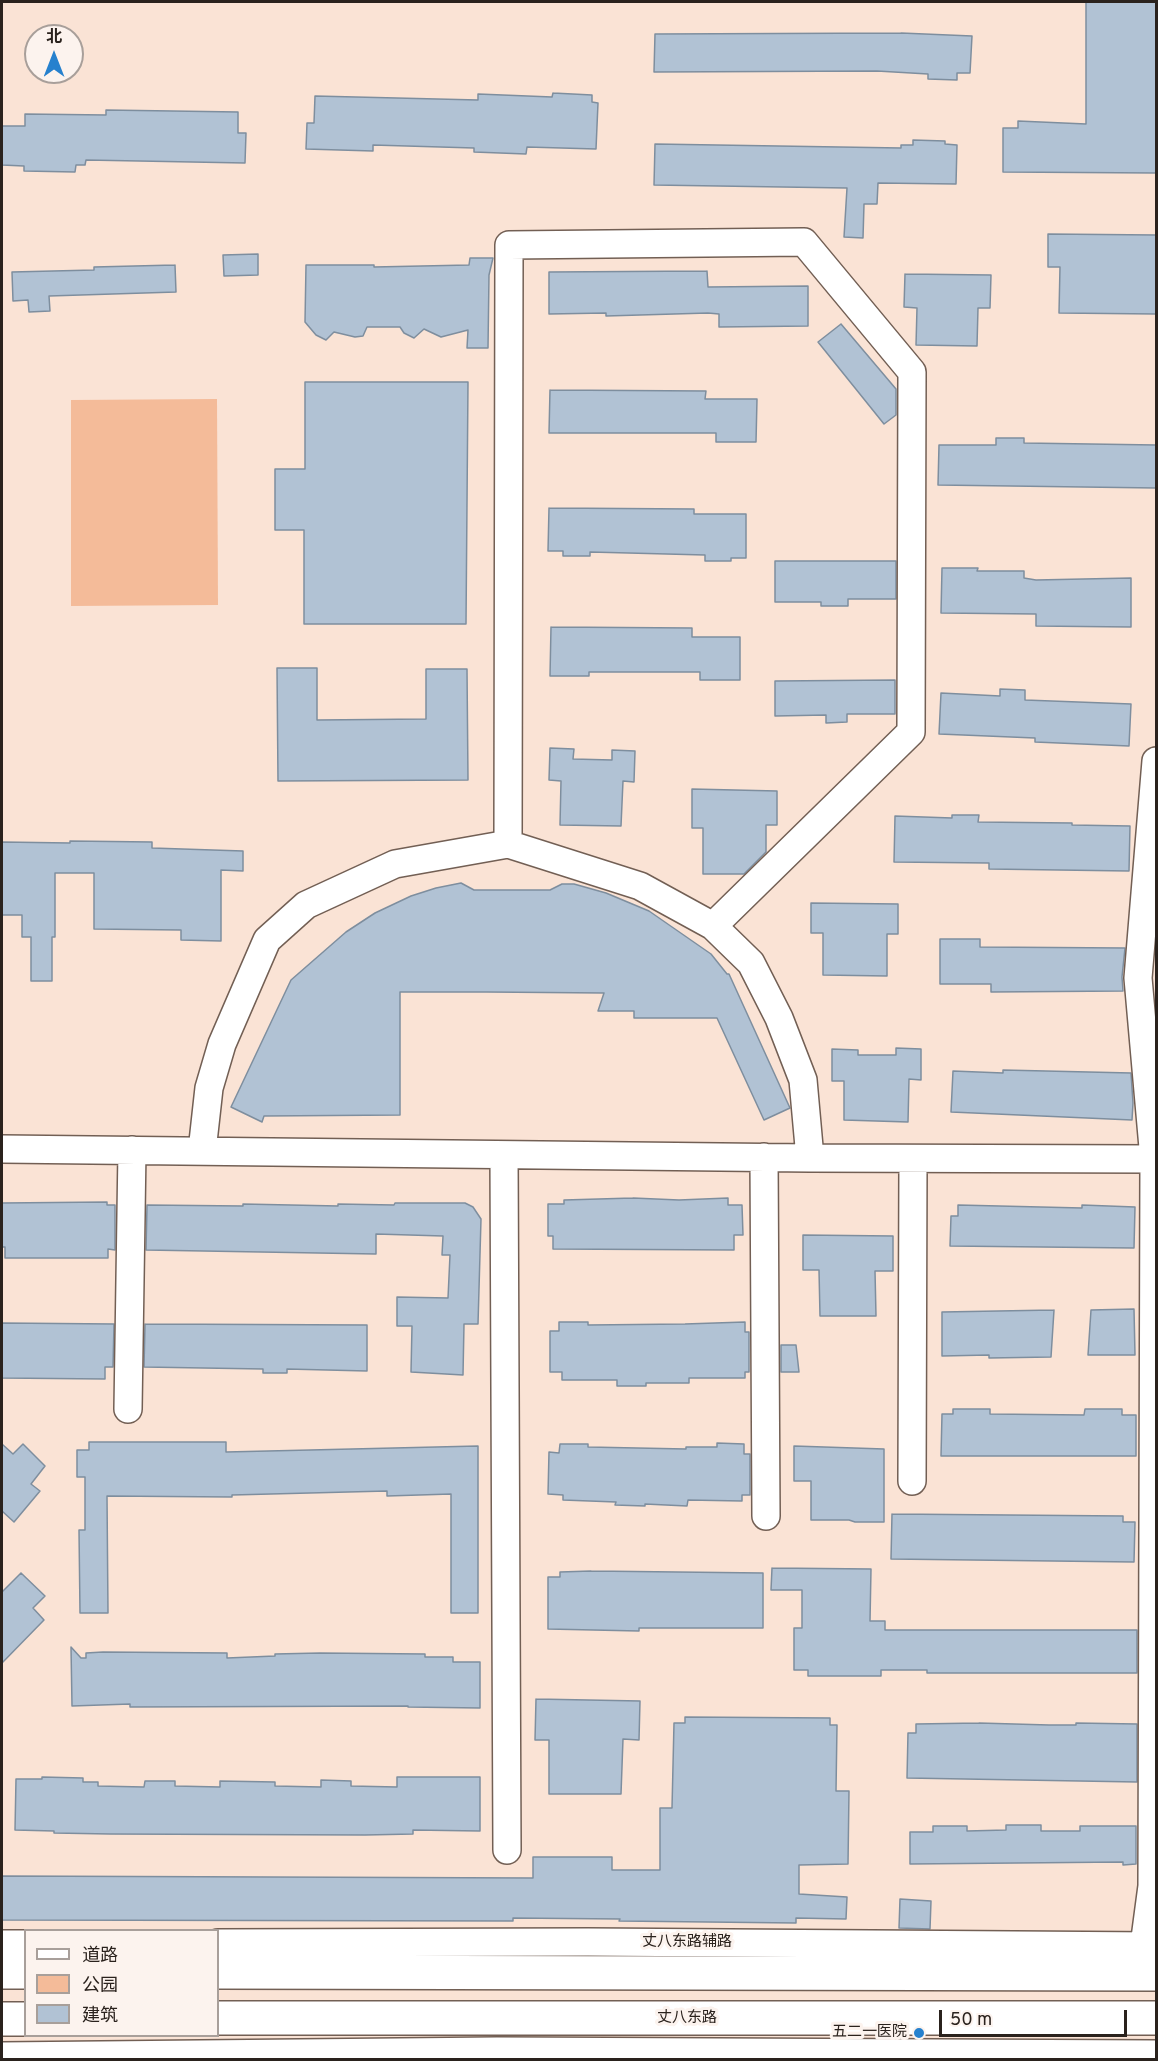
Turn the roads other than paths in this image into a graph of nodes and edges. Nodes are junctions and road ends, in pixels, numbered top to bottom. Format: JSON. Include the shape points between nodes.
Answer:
{"nodes":[{"id":1,"x":1156,"y":761,"type":"edge"},
{"id":2,"x":508,"y":844,"type":"junction"},
{"id":3,"x":713,"y":926,"type":"junction"},
{"id":4,"x":2,"y":1149,"type":"edge"},
{"id":5,"x":132,"y":1150,"type":"junction"},
{"id":6,"x":202,"y":1151,"type":"junction"},
{"id":7,"x":504,"y":1155,"type":"junction"},
{"id":8,"x":764,"y":1157,"type":"junction"},
{"id":9,"x":810,"y":1158,"type":"junction"},
{"id":10,"x":913,"y":1159,"type":"junction"},
{"id":11,"x":1154,"y":1159,"type":"junction"},
{"id":12,"x":128,"y":1409,"type":"dead end"},
{"id":13,"x":912,"y":1480,"type":"dead end"},
{"id":14,"x":766,"y":1516,"type":"dead end"},
{"id":15,"x":507,"y":1850,"type":"dead end"},
{"id":16,"x":219,"y":1943,"type":"edge"},
{"id":17,"x":2,"y":1944,"type":"edge"},
{"id":18,"x":24,"y":1944,"type":"edge"},
{"id":19,"x":1152,"y":1955,"type":"edge"},
{"id":20,"x":2,"y":1972,"type":"edge"},
{"id":21,"x":24,"y":1972,"type":"edge"},
{"id":22,"x":219,"y":1972,"type":"edge"},
{"id":23,"x":219,"y":2018,"type":"edge"},
{"id":24,"x":1156,"y":2018,"type":"edge"},
{"id":25,"x":2,"y":2019,"type":"edge"},
{"id":26,"x":24,"y":2019,"type":"edge"},
{"id":27,"x":794,"y":2019,"type":"junction"},
{"id":28,"x":795,"y":2052,"type":"junction"},
{"id":29,"x":1156,"y":2054,"type":"edge"},
{"id":30,"x":2,"y":2056,"type":"edge"}],
"edges":[{"from":1,"to":11,"type":"street","via":[[1138,978]]},
{"from":2,"to":3,"type":"street","via":[[640,886]]},
{"from":2,"to":3,"type":"street","via":[[509,245],[804,242],[912,372],[911,732]]},
{"from":2,"to":6,"type":"street","via":[[394,864],[306,905],[267,940],[222,1044],[209,1088]]},
{"from":3,"to":9,"type":"street","via":[[751,963],[779,1018],[803,1080]]},
{"from":4,"to":5,"type":"street"},
{"from":5,"to":6,"type":"street"},
{"from":5,"to":12,"type":"street"},
{"from":6,"to":7,"type":"street"},
{"from":7,"to":8,"type":"street"},
{"from":7,"to":15,"type":"street"},
{"from":8,"to":9,"type":"street"},
{"from":8,"to":14,"type":"street"},
{"from":9,"to":10,"type":"street"},
{"from":10,"to":11,"type":"street"},
{"from":10,"to":13,"type":"street"},
{"from":11,"to":19,"type":"street"},
{"from":16,"to":19,"type":"street","name":"丈八东路辅路","via":[[588,1942]]},
{"from":17,"to":18,"type":"street"},
{"from":19,"to":22,"type":"main road"},
{"from":20,"to":21,"type":"main road"},
{"from":23,"to":27,"type":"main road","name":"丈八东路"},
{"from":24,"to":27,"type":"main road","name":"丈八东路"},
{"from":25,"to":26,"type":"main road"},
{"from":27,"to":28,"type":"street"},
{"from":28,"to":29,"type":"street"},
{"from":28,"to":30,"type":"street"}]}
